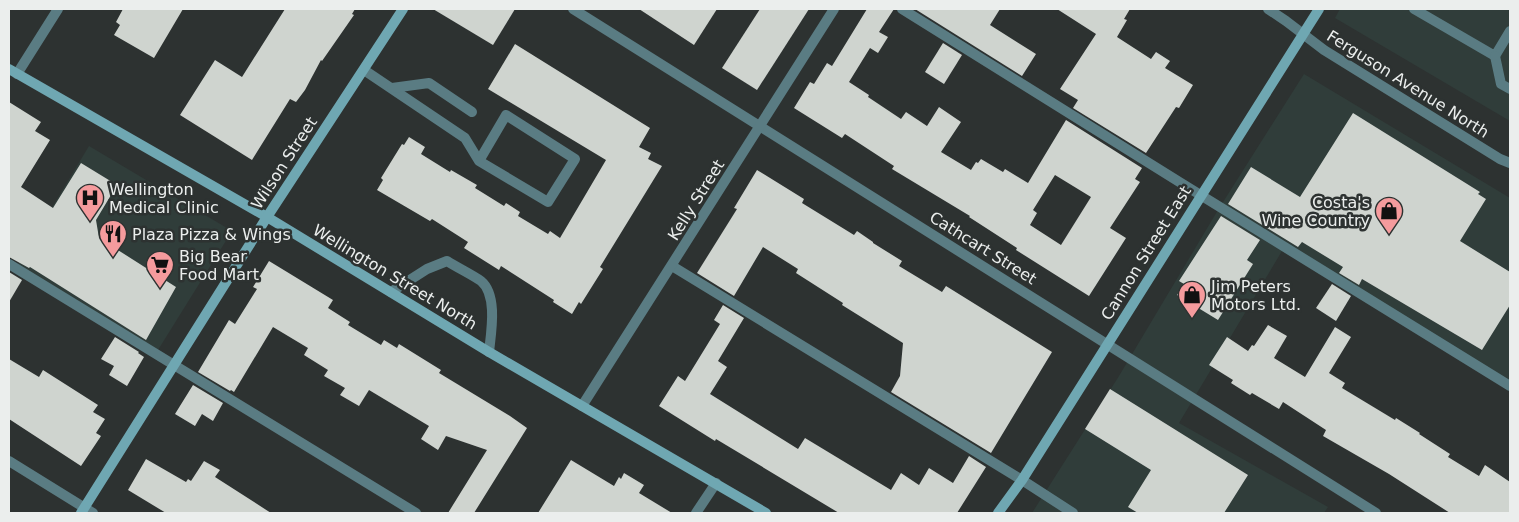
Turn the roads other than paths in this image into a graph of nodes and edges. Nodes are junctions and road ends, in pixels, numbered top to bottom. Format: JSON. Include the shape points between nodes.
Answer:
{"nodes":[{"id":1,"x":58,"y":9,"type":"edge"},
{"id":2,"x":403,"y":9,"type":"edge"},
{"id":3,"x":575,"y":9,"type":"edge"},
{"id":4,"x":834,"y":9,"type":"edge"},
{"id":5,"x":902,"y":9,"type":"edge"},
{"id":6,"x":1268,"y":9,"type":"edge"},
{"id":7,"x":1319,"y":9,"type":"edge"},
{"id":8,"x":1414,"y":9,"type":"edge"},
{"id":9,"x":1510,"y":31,"type":"edge"},
{"id":10,"x":1304,"y":34,"type":"junction"},
{"id":11,"x":1495,"y":56,"type":"junction"},
{"id":12,"x":364,"y":70,"type":"junction"},
{"id":13,"x":13,"y":71,"type":"edge"},
{"id":14,"x":392,"y":88,"type":"junction"},
{"id":15,"x":1510,"y":89,"type":"edge"},
{"id":16,"x":472,"y":112,"type":"dead end"},
{"id":17,"x":760,"y":126,"type":"junction"},
{"id":18,"x":479,"y":161,"type":"junction"},
{"id":19,"x":1510,"y":164,"type":"edge"},
{"id":20,"x":1201,"y":195,"type":"junction"},
{"id":21,"x":267,"y":217,"type":"junction"},
{"id":22,"x":9,"y":264,"type":"edge"},
{"id":23,"x":672,"y":266,"type":"junction"},
{"id":24,"x":391,"y":292,"type":"junction"},
{"id":25,"x":1106,"y":344,"type":"junction"},
{"id":26,"x":489,"y":352,"type":"junction"},
{"id":27,"x":174,"y":366,"type":"junction"},
{"id":28,"x":1510,"y":386,"type":"edge"},
{"id":29,"x":582,"y":406,"type":"junction"},
{"id":30,"x":9,"y":461,"type":"edge"},
{"id":31,"x":1022,"y":480,"type":"junction"},
{"id":32,"x":716,"y":483,"type":"junction"},
{"id":33,"x":86,"y":511,"type":"edge"},
{"id":34,"x":416,"y":513,"type":"edge"},
{"id":35,"x":696,"y":513,"type":"edge"},
{"id":36,"x":766,"y":513,"type":"edge"},
{"id":37,"x":998,"y":513,"type":"edge"},
{"id":38,"x":1073,"y":513,"type":"edge"},
{"id":39,"x":1376,"y":513,"type":"edge"}],
"edges":[{"from":1,"to":13,"type":"street"},
{"from":2,"to":12,"type":"main road","name":"Wilson Street"},
{"from":3,"to":17,"type":"street","name":"Cathcart Street"},
{"from":4,"to":17,"type":"street","name":"Kelly Street"},
{"from":5,"to":20,"type":"street"},
{"from":6,"to":10,"type":"street","name":"Ferguson Avenue North"},
{"from":7,"to":10,"type":"main road","name":"Cannon Street East"},
{"from":8,"to":11,"type":"street"},
{"from":9,"to":11,"type":"street"},
{"from":10,"to":19,"type":"street","name":"Ferguson Avenue North","via":[[1324,50]]},
{"from":10,"to":20,"type":"main road","name":"Cannon Street East"},
{"from":11,"to":15,"type":"street","via":[[1501,84]]},
{"from":12,"to":14,"type":"street"},
{"from":12,"to":21,"type":"main road","name":"Wilson Street"},
{"from":13,"to":21,"type":"main road","name":"Wellington Street North"},
{"from":14,"to":16,"type":"street","via":[[429,82]]},
{"from":14,"to":18,"type":"street","via":[[465,138]]},
{"from":17,"to":23,"type":"street","name":"Kelly Street"},
{"from":17,"to":25,"type":"street","name":"Cathcart Street"},
{"from":18,"to":18,"type":"street","via":[[506,115],[575,159],[548,202]]},
{"from":20,"to":25,"type":"main road","name":"Cannon Street East"},
{"from":20,"to":28,"type":"street"},
{"from":21,"to":24,"type":"main road","name":"Wellington Street North"},
{"from":21,"to":27,"type":"main road","name":"Wilson Street"},
{"from":22,"to":27,"type":"street"},
{"from":23,"to":29,"type":"street","name":"Kelly Street"},
{"from":23,"to":31,"type":"street"},
{"from":24,"to":26,"type":"main road","name":"Wellington Street North"},
{"from":24,"to":26,"type":"street","via":[[427,269],[447,261],[483,282],[492,309]]},
{"from":25,"to":31,"type":"main road","name":"Cannon Street East"},
{"from":25,"to":39,"type":"street","name":"Cathcart Street"},
{"from":26,"to":29,"type":"main road","name":"Wellington Street North"},
{"from":27,"to":33,"type":"main road","name":"Wilson Street"},
{"from":27,"to":34,"type":"street"},
{"from":29,"to":32,"type":"main road","name":"Wellington Street North"},
{"from":30,"to":33,"type":"street"},
{"from":31,"to":37,"type":"main road","name":"Cannon Street East"},
{"from":31,"to":38,"type":"street"},
{"from":32,"to":35,"type":"street"},
{"from":32,"to":36,"type":"main road","name":"Wellington Street North"}]}
